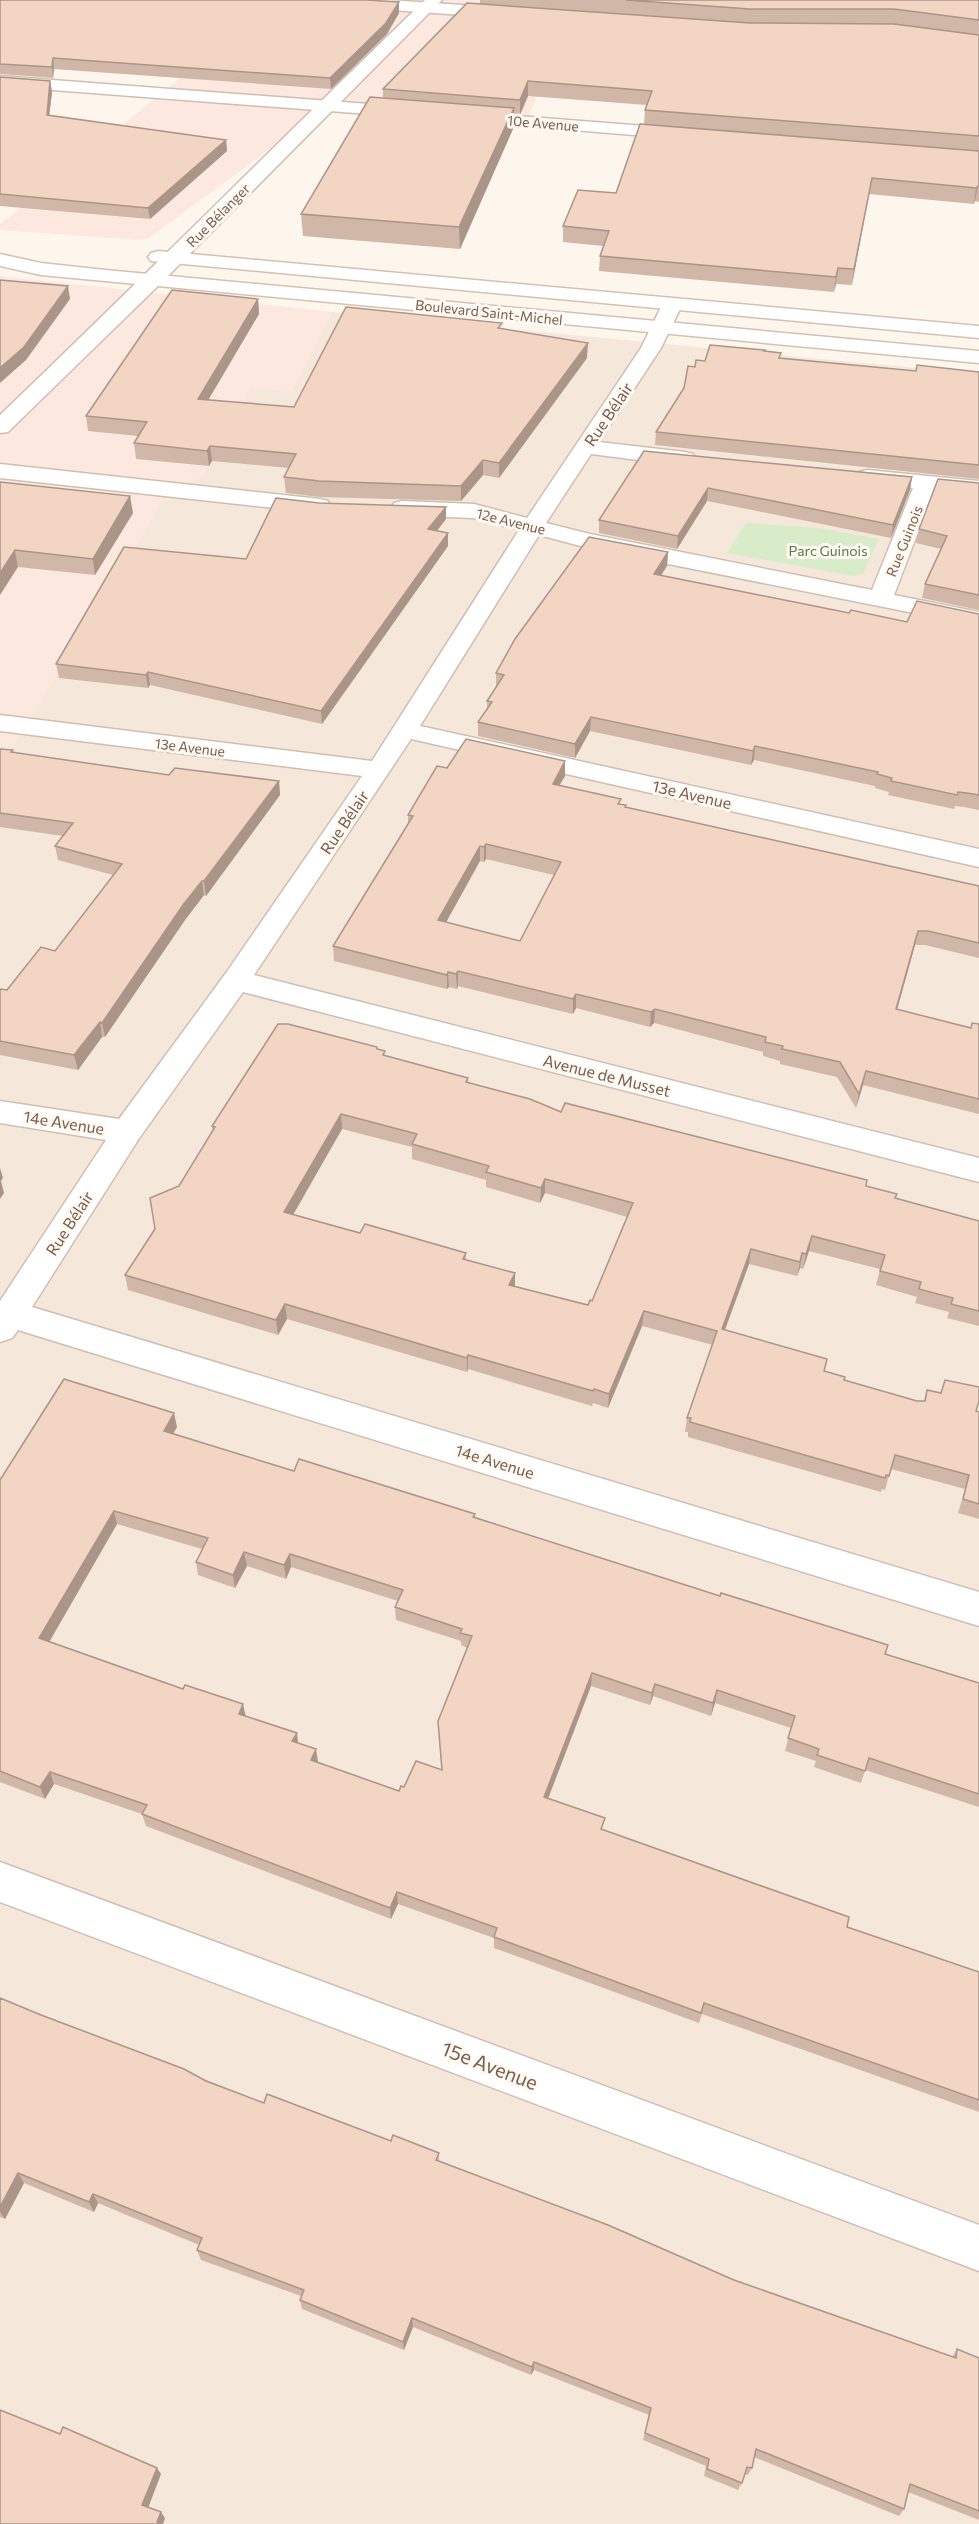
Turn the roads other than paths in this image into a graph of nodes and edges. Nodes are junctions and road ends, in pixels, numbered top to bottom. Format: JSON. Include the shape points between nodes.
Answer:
{"nodes":[{"id":1,"x":321,"y":0,"type":"edge"},
{"id":2,"x":430,"y":4,"type":"edge"},
{"id":3,"x":526,"y":15,"type":"edge"},
{"id":4,"x":0,"y":81,"type":"edge"},
{"id":5,"x":325,"y":106,"type":"junction"},
{"id":6,"x":421,"y":113,"type":"edge"},
{"id":7,"x":456,"y":116,"type":"edge"},
{"id":8,"x":702,"y":136,"type":"edge"},
{"id":9,"x":0,"y":250,"type":"edge"},
{"id":10,"x":42,"y":250,"type":"dead end"},
{"id":11,"x":139,"y":256,"type":"dead end"},
{"id":12,"x":175,"y":258,"type":"junction"},
{"id":13,"x":0,"y":260,"type":"edge"},
{"id":14,"x":154,"y":279,"type":"junction"},
{"id":15,"x":667,"y":316,"type":"junction"},
{"id":16,"x":979,"y":332,"type":"edge"},
{"id":17,"x":979,"y":357,"type":"edge"},
{"id":18,"x":0,"y":427,"type":"edge"},
{"id":19,"x":586,"y":447,"type":"junction"},
{"id":20,"x":701,"y":461,"type":"edge"},
{"id":21,"x":0,"y":471,"type":"edge"},
{"id":22,"x":843,"y":475,"type":"edge"},
{"id":23,"x":926,"y":483,"type":"junction"},
{"id":24,"x":979,"y":488,"type":"edge"},
{"id":25,"x":345,"y":508,"type":"edge"},
{"id":26,"x":384,"y":509,"type":"edge"},
{"id":27,"x":532,"y":527,"type":"junction"},
{"id":28,"x":880,"y":600,"type":"junction"},
{"id":29,"x":979,"y":619,"type":"edge"},
{"id":30,"x":0,"y":723,"type":"edge"},
{"id":31,"x":404,"y":730,"type":"junction"},
{"id":32,"x":379,"y":770,"type":"junction"},
{"id":33,"x":979,"y":858,"type":"edge"},
{"id":34,"x":236,"y":980,"type":"junction"},
{"id":35,"x":0,"y":1112,"type":"edge"},
{"id":36,"x":127,"y":1132,"type":"junction"},
{"id":37,"x":979,"y":1170,"type":"edge"},
{"id":38,"x":5,"y":1321,"type":"edge"},
{"id":39,"x":979,"y":1609,"type":"edge"},
{"id":40,"x":0,"y":1882,"type":"edge"},
{"id":41,"x":979,"y":2248,"type":"edge"}],
"edges":[{"from":1,"to":2,"type":"street"},
{"from":2,"to":3,"type":"street"},
{"from":2,"to":5,"type":"street","name":"Rue Bélanger"},
{"from":4,"to":5,"type":"street"},
{"from":5,"to":6,"type":"street"},
{"from":5,"to":12,"type":"street","name":"Rue Bélanger"},
{"from":7,"to":8,"type":"street","name":"10e Avenue"},
{"from":9,"to":10,"type":"street"},
{"from":11,"to":12,"type":"street","name":"Boulevard Saint-Michel"},
{"from":12,"to":14,"type":"street","name":"Rue Bélanger"},
{"from":12,"to":15,"type":"street","name":"Boulevard Saint-Michel"},
{"from":13,"to":14,"type":"street","name":"Boulevard Saint-Michel","via":[[41,269]]},
{"from":14,"to":15,"type":"street","name":"Boulevard Saint-Michel"},
{"from":14,"to":18,"type":"street","name":"Rue Bélanger"},
{"from":15,"to":16,"type":"street","name":"Boulevard Saint-Michel"},
{"from":15,"to":17,"type":"street","name":"Boulevard Saint-Michel"},
{"from":15,"to":19,"type":"street","name":"Rue Bélair","via":[[651,348]]},
{"from":19,"to":20,"type":"street"},
{"from":19,"to":27,"type":"street","name":"Rue Bélair"},
{"from":21,"to":25,"type":"street"},
{"from":22,"to":23,"type":"street"},
{"from":23,"to":24,"type":"street"},
{"from":23,"to":28,"type":"street","name":"Rue Guinois"},
{"from":26,"to":27,"type":"street","name":"12e Avenue","via":[[474,511]]},
{"from":27,"to":28,"type":"street","name":"12e Avenue"},
{"from":27,"to":31,"type":"street","name":"Rue Bélair"},
{"from":28,"to":29,"type":"street","name":"12e Avenue"},
{"from":30,"to":32,"type":"street","name":"13e Avenue"},
{"from":31,"to":32,"type":"street","name":"Rue Bélair"},
{"from":31,"to":33,"type":"street","name":"13e Avenue"},
{"from":32,"to":34,"type":"street","name":"Rue Bélair"},
{"from":34,"to":36,"type":"street","name":"Rue Bélair"},
{"from":34,"to":37,"type":"street","name":"Avenue de Musset"},
{"from":35,"to":36,"type":"street","name":"14e Avenue"},
{"from":36,"to":38,"type":"street","name":"Rue Bélair"},
{"from":38,"to":39,"type":"street","name":"14e Avenue"},
{"from":40,"to":41,"type":"street","name":"15e Avenue"}]}
